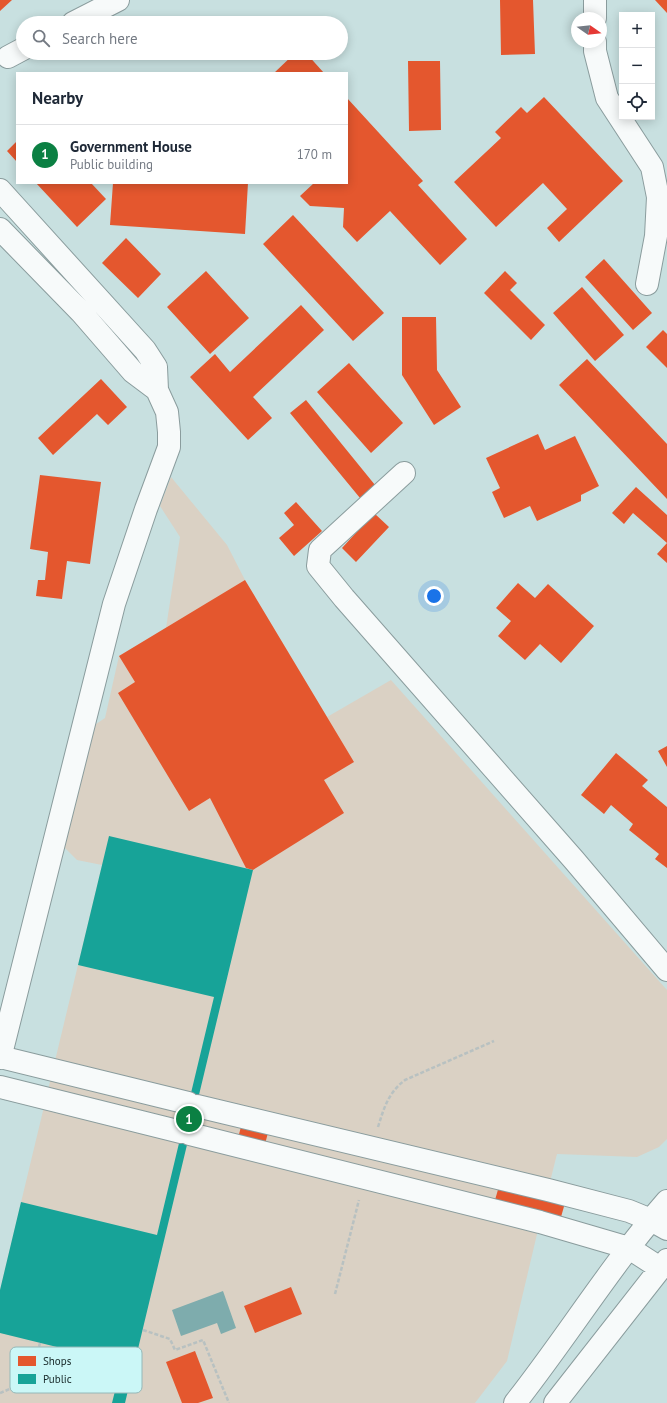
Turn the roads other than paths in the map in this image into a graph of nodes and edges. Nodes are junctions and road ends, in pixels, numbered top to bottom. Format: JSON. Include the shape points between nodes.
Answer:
{"nodes":[{"id":1,"x":118,"y":0,"type":"edge"},
{"id":2,"x":595,"y":0,"type":"edge"},
{"id":3,"x":595,"y":12,"type":"edge"},
{"id":4,"x":87,"y":16,"type":"edge"},
{"id":5,"x":594,"y":48,"type":"edge"},
{"id":6,"x":0,"y":190,"type":"edge"},
{"id":7,"x":0,"y":229,"type":"edge"},
{"id":8,"x":647,"y":284,"type":"dead end"},
{"id":9,"x":157,"y":390,"type":"junction"},
{"id":10,"x":404,"y":473,"type":"dead end"},
{"id":11,"x":667,"y":970,"type":"edge"},
{"id":12,"x":0,"y":1058,"type":"edge"},
{"id":13,"x":0,"y":1087,"type":"edge"},
{"id":14,"x":200,"y":1106,"type":"junction"},
{"id":15,"x":193,"y":1135,"type":"junction"},
{"id":16,"x":371,"y":1148,"type":"junction"},
{"id":17,"x":365,"y":1177,"type":"junction"},
{"id":18,"x":667,"y":1201,"type":"edge"},
{"id":19,"x":659,"y":1224,"type":"edge"},
{"id":20,"x":629,"y":1248,"type":"junction"},
{"id":21,"x":664,"y":1264,"type":"edge"},
{"id":22,"x":515,"y":1403,"type":"edge"},
{"id":23,"x":555,"y":1403,"type":"edge"}],
"edges":[{"from":1,"to":4,"type":"street"},
{"from":2,"to":3,"type":"street"},
{"from":5,"to":8,"type":"street","via":[[607,98],[652,167],[658,198],[656,236]]},
{"from":6,"to":9,"type":"street","via":[[145,350],[156,367]]},
{"from":7,"to":9,"type":"street","via":[[81,312],[133,372]]},
{"from":9,"to":12,"type":"street","via":[[166,412],[169,446],[114,604]]},
{"from":10,"to":11,"type":"street","via":[[320,550],[318,566]]},
{"from":12,"to":14,"type":"street"},
{"from":13,"to":15,"type":"street"},
{"from":14,"to":15,"type":"street"},
{"from":14,"to":16,"type":"street"},
{"from":15,"to":17,"type":"street"},
{"from":16,"to":17,"type":"street"},
{"from":16,"to":19,"type":"street","via":[[629,1211]]},
{"from":17,"to":20,"type":"street"},
{"from":18,"to":19,"type":"street"},
{"from":19,"to":20,"type":"street"},
{"from":20,"to":21,"type":"street"},
{"from":20,"to":22,"type":"street"},
{"from":21,"to":23,"type":"street"}]}
